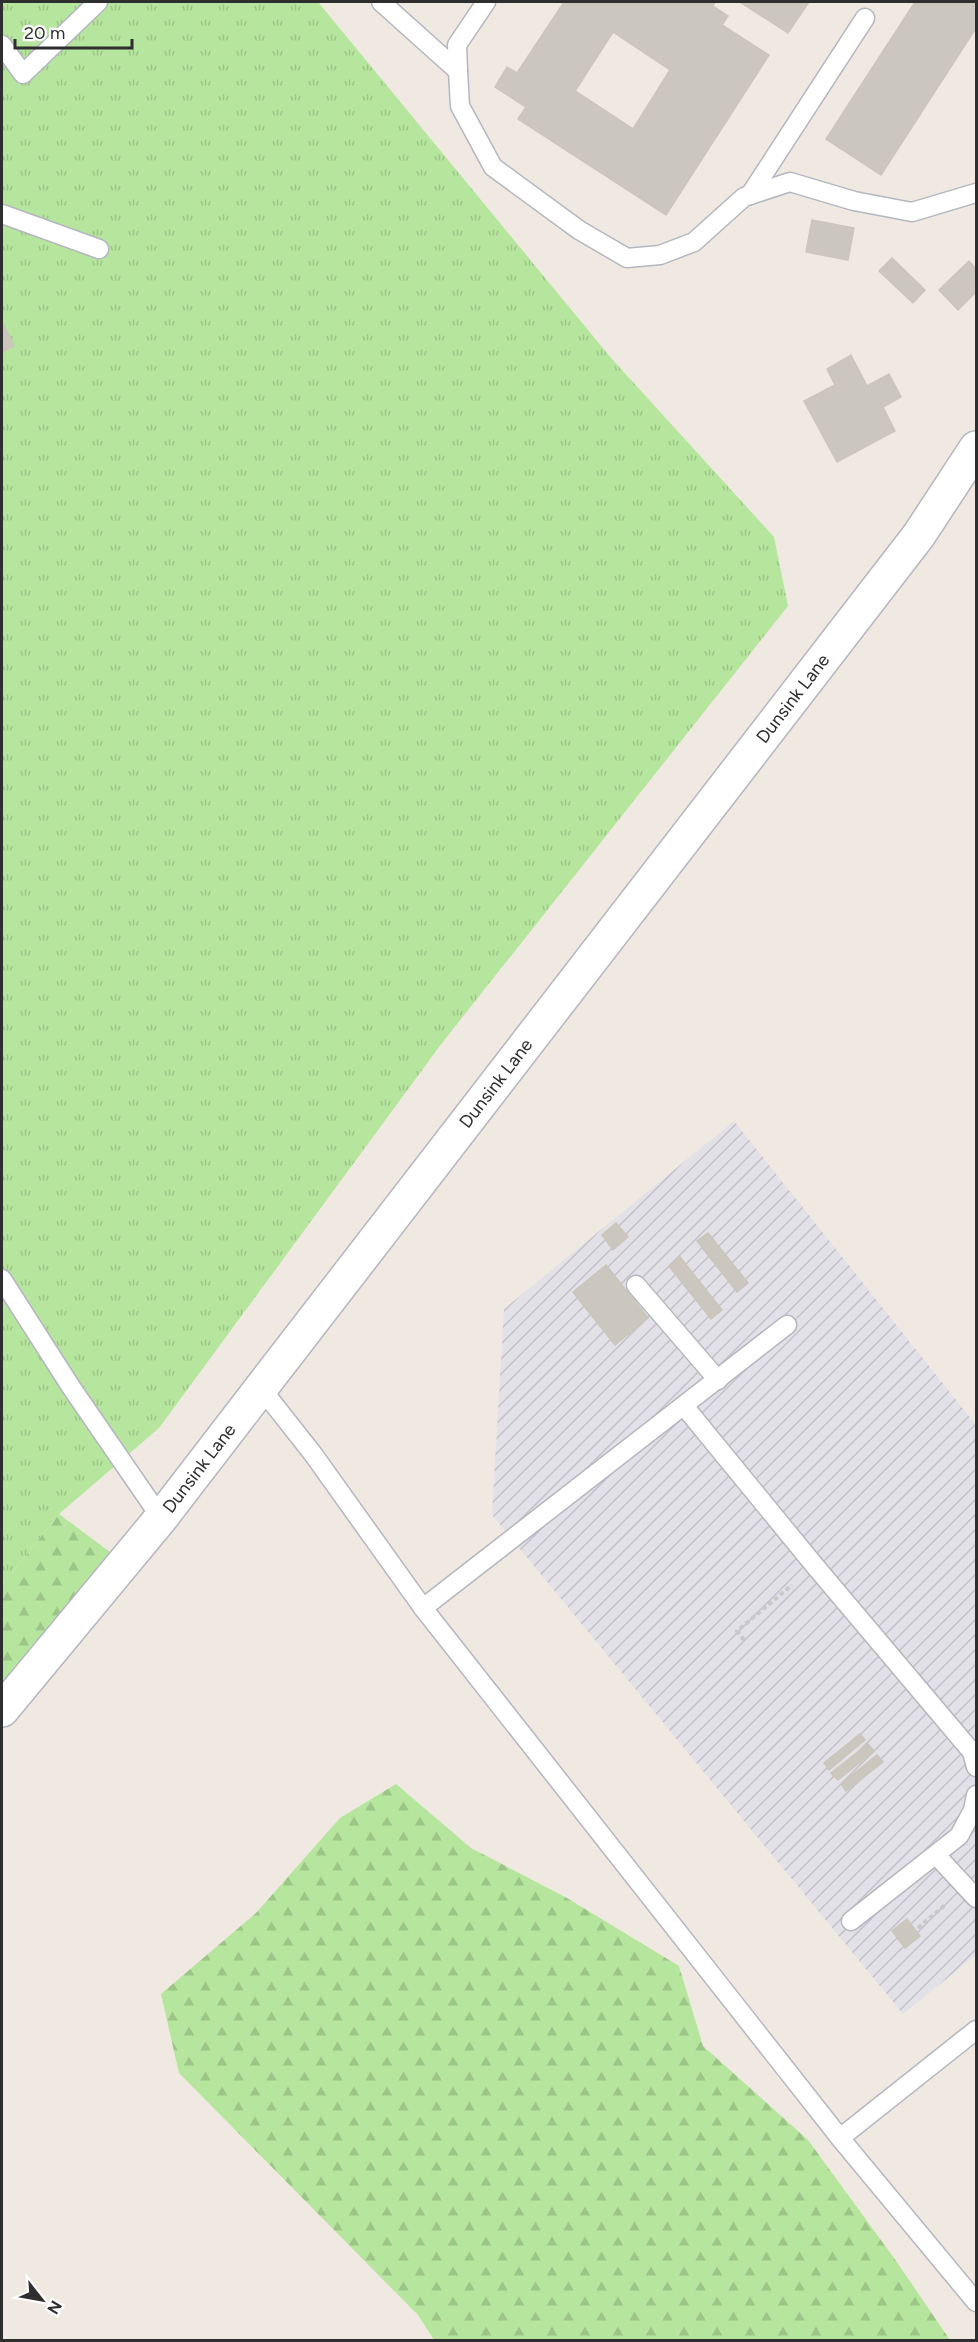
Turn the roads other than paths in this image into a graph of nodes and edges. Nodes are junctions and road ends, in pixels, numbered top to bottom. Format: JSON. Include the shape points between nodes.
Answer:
{"nodes":[{"id":1,"x":98,"y":2,"type":"edge"},
{"id":2,"x":381,"y":2,"type":"edge"},
{"id":3,"x":486,"y":2,"type":"edge"},
{"id":4,"x":865,"y":18,"type":"dead end"},
{"id":5,"x":2,"y":45,"type":"edge"},
{"id":6,"x":458,"y":71,"type":"junction"},
{"id":7,"x":976,"y":193,"type":"edge"},
{"id":8,"x":750,"y":195,"type":"junction"},
{"id":9,"x":2,"y":214,"type":"edge"},
{"id":10,"x":99,"y":249,"type":"dead end"},
{"id":11,"x":976,"y":448,"type":"edge"},
{"id":12,"x":2,"y":1279,"type":"edge"},
{"id":13,"x":636,"y":1285,"type":"dead end"},
{"id":14,"x":787,"y":1325,"type":"dead end"},
{"id":15,"x":718,"y":1380,"type":"junction"},
{"id":16,"x":261,"y":1388,"type":"junction"},
{"id":17,"x":684,"y":1406,"type":"junction"},
{"id":18,"x":161,"y":1518,"type":"junction"},
{"id":19,"x":423,"y":1608,"type":"junction"},
{"id":20,"x":2,"y":1710,"type":"edge"},
{"id":21,"x":976,"y":1767,"type":"edge"},
{"id":22,"x":976,"y":1796,"type":"edge"},
{"id":23,"x":937,"y":1856,"type":"junction"},
{"id":24,"x":976,"y":1898,"type":"edge"},
{"id":25,"x":850,"y":1921,"type":"dead end"},
{"id":26,"x":976,"y":2030,"type":"edge"},
{"id":27,"x":840,"y":2138,"type":"junction"},
{"id":28,"x":976,"y":2302,"type":"edge"}],
"edges":[{"from":1,"to":5,"type":"lane","via":[[23,74]]},
{"from":2,"to":6,"type":"lane"},
{"from":3,"to":6,"type":"lane","via":[[457,45]]},
{"from":4,"to":8,"type":"lane"},
{"from":6,"to":8,"type":"lane","via":[[460,106],[493,167],[579,230],[627,258],[660,255],[694,242]]},
{"from":7,"to":8,"type":"lane","via":[[912,212],[854,201],[790,182]]},
{"from":9,"to":10,"type":"lane"},
{"from":11,"to":16,"type":"street","name":"Dunsink Lane","via":[[919,535]]},
{"from":12,"to":18,"type":"lane"},
{"from":13,"to":15,"type":"lane"},
{"from":14,"to":15,"type":"lane"},
{"from":15,"to":17,"type":"lane"},
{"from":16,"to":18,"type":"street","name":"Dunsink Lane"},
{"from":16,"to":19,"type":"lane"},
{"from":17,"to":19,"type":"lane"},
{"from":17,"to":21,"type":"lane","via":[[972,1752]]},
{"from":18,"to":20,"type":"street","name":"Dunsink Lane"},
{"from":19,"to":27,"type":"lane"},
{"from":22,"to":23,"type":"lane","via":[[960,1836]]},
{"from":23,"to":24,"type":"lane"},
{"from":23,"to":25,"type":"lane"},
{"from":26,"to":27,"type":"lane"},
{"from":27,"to":28,"type":"lane"}]}
